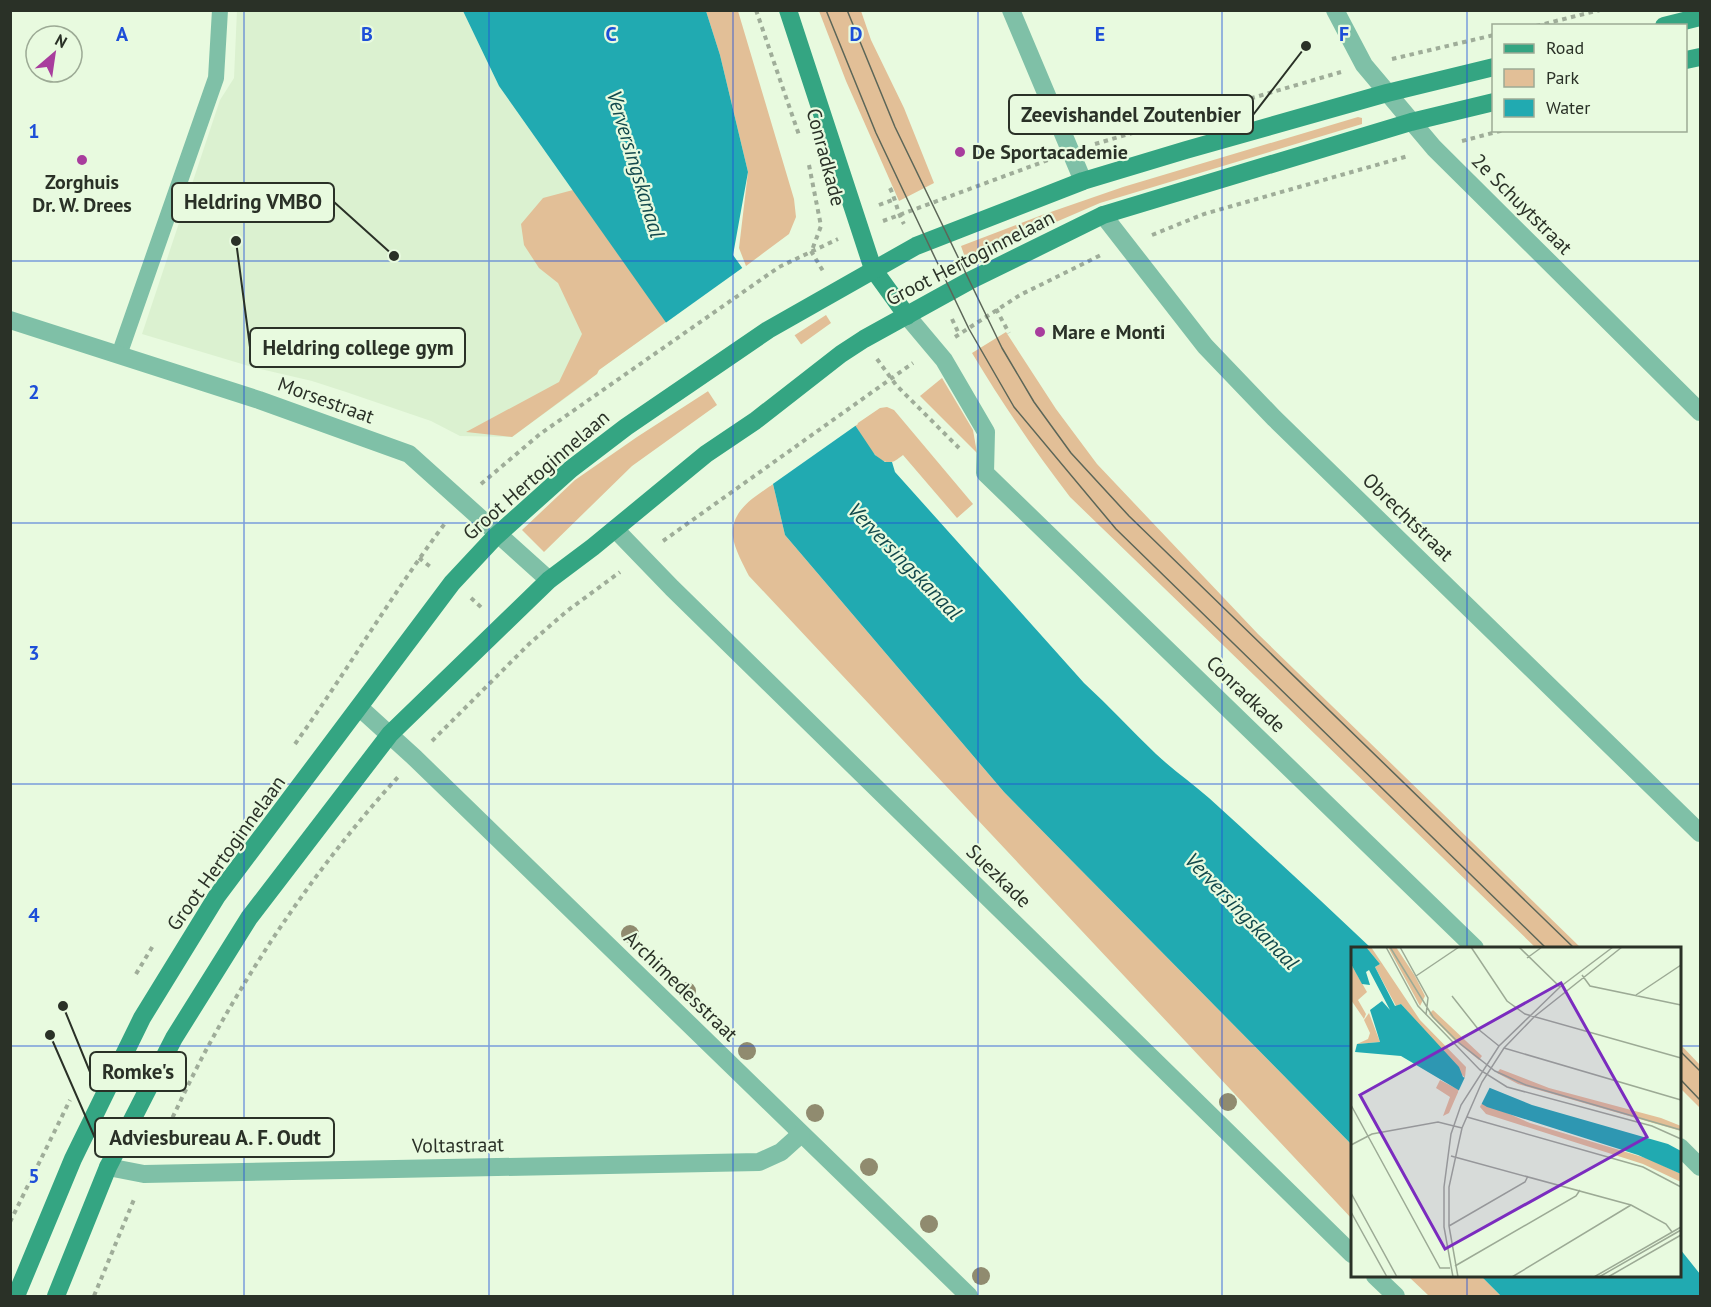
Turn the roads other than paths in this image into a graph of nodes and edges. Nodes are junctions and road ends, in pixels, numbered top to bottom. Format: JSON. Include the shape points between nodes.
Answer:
{"nodes":[{"id":1,"x":220,"y":10,"type":"edge"},
{"id":2,"x":788,"y":10,"type":"edge"},
{"id":3,"x":1011,"y":10,"type":"edge"},
{"id":4,"x":1335,"y":10,"type":"edge"},
{"id":5,"x":1693,"y":16,"type":"edge"},
{"id":6,"x":1670,"y":24,"type":"edge"},
{"id":7,"x":1492,"y":67,"type":"edge"},
{"id":8,"x":1387,"y":93,"type":"junction"},
{"id":9,"x":1492,"y":102,"type":"edge"},
{"id":10,"x":1411,"y":122,"type":"junction"},
{"id":11,"x":1083,"y":181,"type":"junction"},
{"id":12,"x":1103,"y":215,"type":"junction"},
{"id":13,"x":873,"y":269,"type":"junction"},
{"id":14,"x":907,"y":316,"type":"junction"},
{"id":15,"x":10,"y":320,"type":"edge"},
{"id":16,"x":119,"y":355,"type":"junction"},
{"id":17,"x":1701,"y":412,"type":"edge"},
{"id":18,"x":615,"y":529,"type":"junction"},
{"id":19,"x":498,"y":534,"type":"junction"},
{"id":20,"x":549,"y":580,"type":"junction"},
{"id":21,"x":360,"y":708,"type":"junction"},
{"id":22,"x":390,"y":734,"type":"junction"},
{"id":23,"x":1701,"y":832,"type":"edge"},
{"id":24,"x":1474,"y":947,"type":"edge"},
{"id":25,"x":801,"y":1134,"type":"junction"},
{"id":26,"x":1681,"y":1148,"type":"edge"},
{"id":27,"x":108,"y":1167,"type":"junction"},
{"id":28,"x":1701,"y":1167,"type":"edge"},
{"id":29,"x":1351,"y":1252,"type":"edge"},
{"id":30,"x":1377,"y":1277,"type":"edge"},
{"id":31,"x":16,"y":1296,"type":"edge"},
{"id":32,"x":56,"y":1296,"type":"edge"},
{"id":33,"x":969,"y":1296,"type":"edge"},
{"id":34,"x":1396,"y":1296,"type":"edge"}],
"edges":[{"from":1,"to":16,"type":"lane","via":[[216,78]]},
{"from":2,"to":13,"type":"street","name":"Conradkade"},
{"from":3,"to":11,"type":"street"},
{"from":4,"to":8,"type":"street","name":"2e Schuytstraat","via":[[1364,66]]},
{"from":5,"to":6,"type":"street"},
{"from":7,"to":8,"type":"street","name":"Groot Hertoginnelaan"},
{"from":8,"to":10,"type":"street","name":"2e Schuytstraat"},
{"from":8,"to":11,"type":"street","name":"Groot Hertoginnelaan"},
{"from":9,"to":10,"type":"street","name":"Groot Hertoginnelaan"},
{"from":10,"to":12,"type":"street","name":"Groot Hertoginnelaan"},
{"from":10,"to":17,"type":"street","name":"2e Schuytstraat"},
{"from":11,"to":13,"type":"street","name":"Groot Hertoginnelaan","via":[[927,241]]},
{"from":12,"to":14,"type":"street","name":"Groot Hertoginnelaan"},
{"from":12,"to":23,"type":"street","name":"Obrechtstraat","via":[[1205,346],[1274,418]]},
{"from":13,"to":14,"type":"street","name":"Conradkade"},
{"from":13,"to":19,"type":"street","name":"Groot Hertoginnelaan","via":[[768,330],[626,426]]},
{"from":14,"to":18,"type":"street","name":"Groot Hertoginnelaan","via":[[841,354],[706,454]]},
{"from":14,"to":24,"type":"street","name":"Conradkade","via":[[944,360],[986,432],[985,473]]},
{"from":15,"to":16,"type":"street","name":"Morsestraat"},
{"from":16,"to":19,"type":"street","name":"Morsestraat","via":[[409,454]]},
{"from":18,"to":20,"type":"street","name":"Groot Hertoginnelaan"},
{"from":18,"to":29,"type":"street","name":"Suezkade"},
{"from":19,"to":20,"type":"street"},
{"from":19,"to":21,"type":"street","name":"Groot Hertoginnelaan","via":[[452,583]]},
{"from":20,"to":22,"type":"street","name":"Groot Hertoginnelaan"},
{"from":21,"to":22,"type":"street","name":"Archimedesstraat"},
{"from":21,"to":31,"type":"street","name":"Groot Hertoginnelaan","via":[[217,896],[142,1018],[73,1159]]},
{"from":22,"to":25,"type":"street","name":"Archimedesstraat"},
{"from":22,"to":27,"type":"street","name":"Groot Hertoginnelaan","via":[[249,918],[174,1038]]},
{"from":25,"to":27,"type":"street","name":"Voltastraat","via":[[781,1152],[759,1162],[144,1174]]},
{"from":25,"to":33,"type":"street","name":"Archimedesstraat"},
{"from":26,"to":28,"type":"street"},
{"from":27,"to":32,"type":"street","name":"Groot Hertoginnelaan"},
{"from":30,"to":34,"type":"street"}]}
